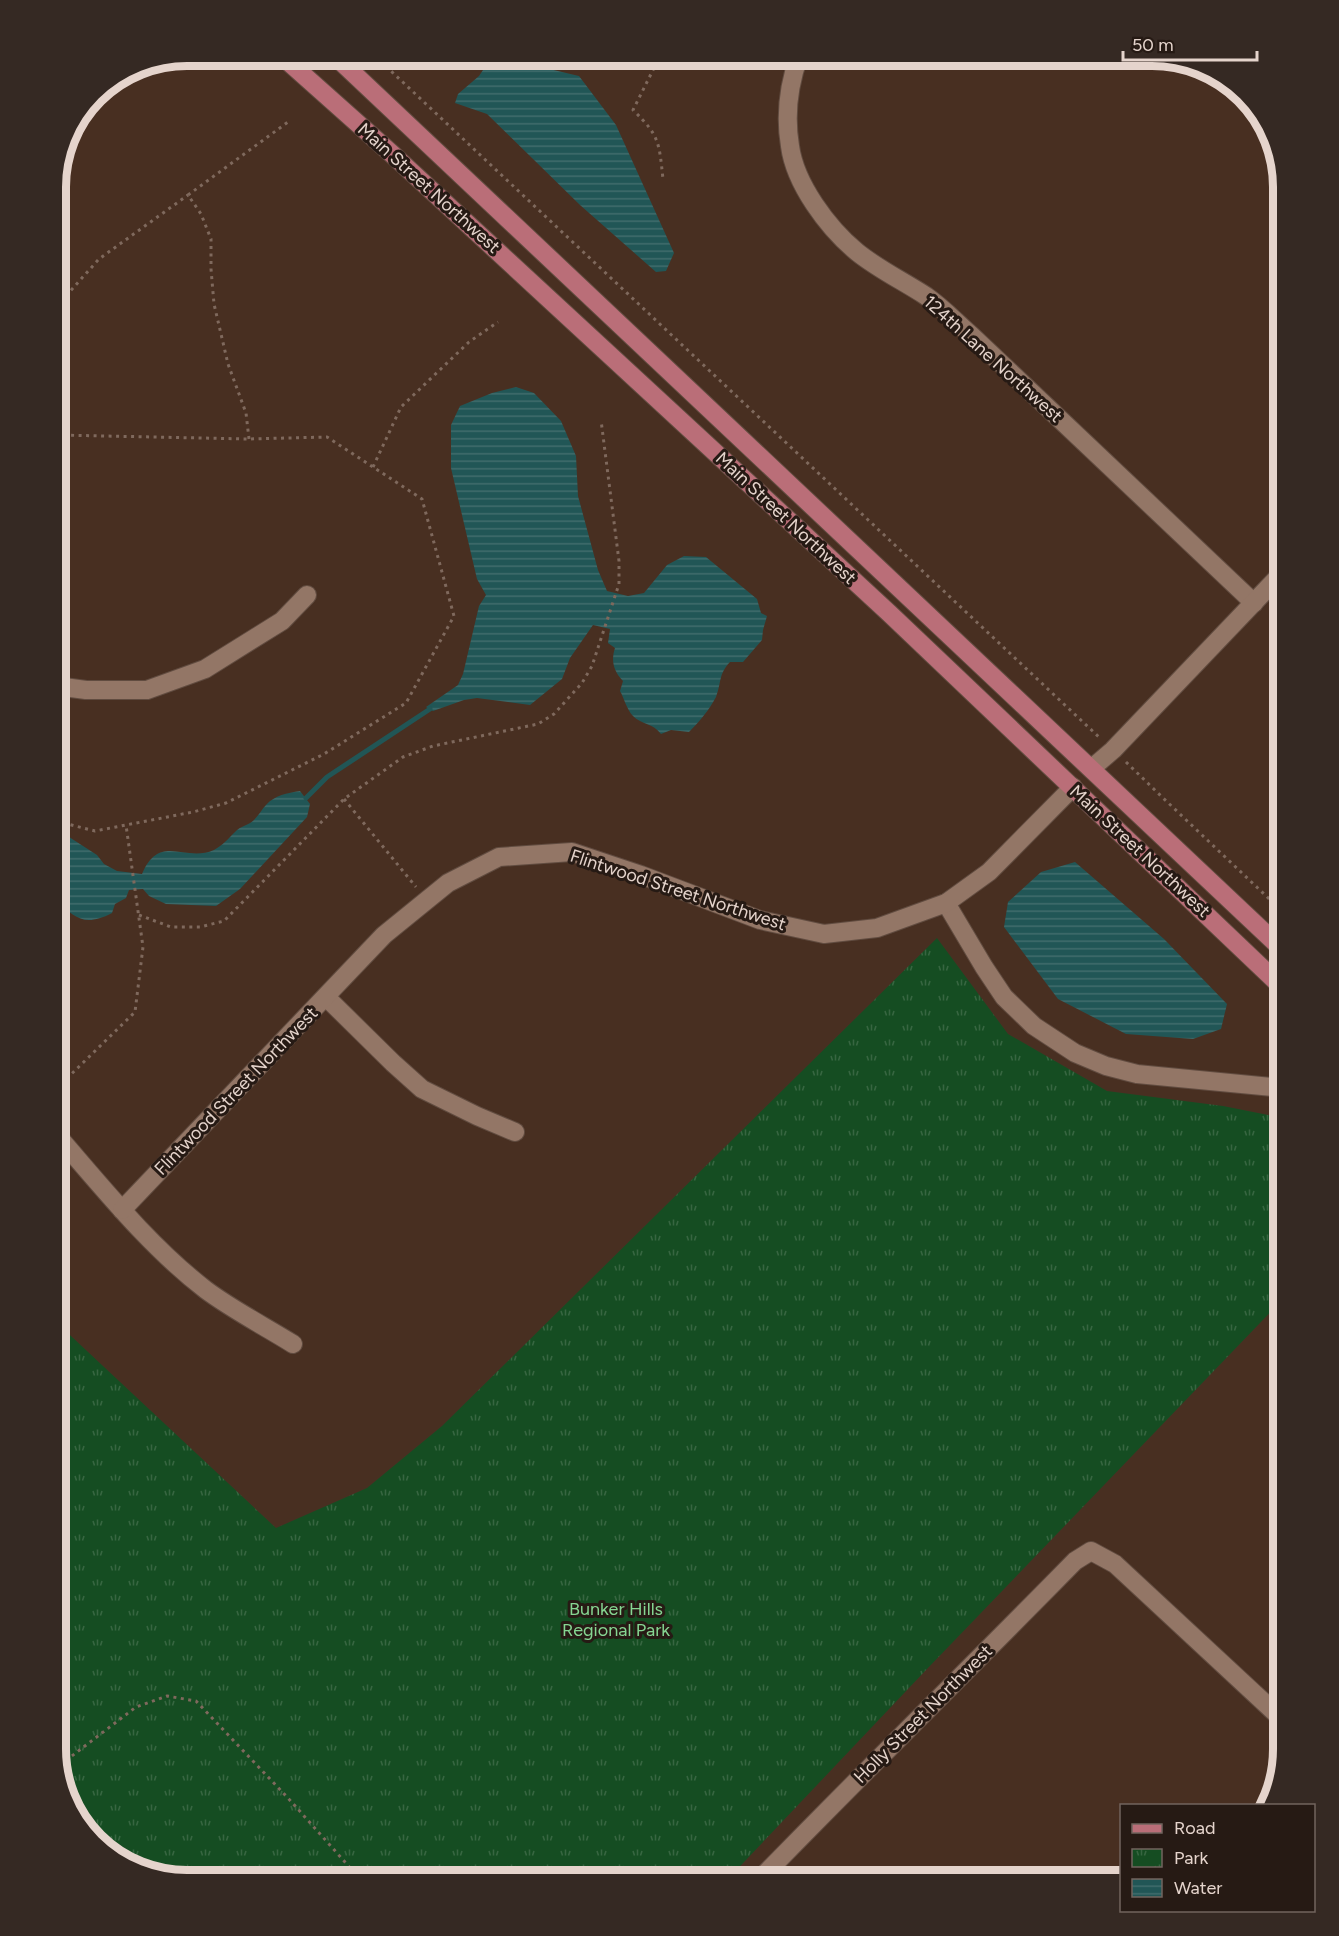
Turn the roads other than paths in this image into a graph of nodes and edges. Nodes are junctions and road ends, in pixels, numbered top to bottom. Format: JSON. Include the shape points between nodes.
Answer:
{"nodes":[{"id":1,"x":293,"y":66,"type":"edge"},
{"id":2,"x":346,"y":66,"type":"edge"},
{"id":3,"x":796,"y":66,"type":"edge"},
{"id":4,"x":1273,"y":583,"type":"edge"},
{"id":5,"x":307,"y":595,"type":"dead end"},
{"id":6,"x":1254,"y":603,"type":"junction"},
{"id":7,"x":66,"y":687,"type":"edge"},
{"id":8,"x":1092,"y":768,"type":"junction"},
{"id":9,"x":1073,"y":787,"type":"junction"},
{"id":10,"x":946,"y":903,"type":"junction"},
{"id":11,"x":1273,"y":940,"type":"edge"},
{"id":12,"x":1273,"y":978,"type":"edge"},
{"id":13,"x":326,"y":997,"type":"junction"},
{"id":14,"x":1273,"y":1087,"type":"edge"},
{"id":15,"x":515,"y":1132,"type":"dead end"},
{"id":16,"x":66,"y":1146,"type":"edge"},
{"id":17,"x":122,"y":1210,"type":"junction"},
{"id":18,"x":293,"y":1344,"type":"dead end"},
{"id":19,"x":1273,"y":1710,"type":"edge"},
{"id":20,"x":769,"y":1870,"type":"edge"}],
"edges":[{"from":1,"to":9,"type":"main road","name":"Main Street Northwest","via":[[881,605]]},
{"from":2,"to":8,"type":"main road","name":"Main Street Northwest"},
{"from":3,"to":6,"type":"street","name":"124th Lane Northwest","via":[[789,90],[790,146],[813,203],[836,232],[858,253],[927,297],[971,335]]},
{"from":4,"to":6,"type":"street"},
{"from":5,"to":7,"type":"street","via":[[282,621],[205,669],[147,690]]},
{"from":6,"to":8,"type":"street"},
{"from":8,"to":11,"type":"main road","name":"Main Street Northwest"},
{"from":9,"to":10,"type":"street","name":"Flintwood Street Northwest","via":[[989,872]]},
{"from":9,"to":12,"type":"main road","name":"Main Street Northwest"},
{"from":10,"to":13,"type":"street","name":"Flintwood Street Northwest","via":[[877,928],[824,934],[760,920],[572,852],[499,857],[448,883],[384,935]]},
{"from":10,"to":14,"type":"street","via":[[1004,997],[1034,1026],[1075,1053],[1137,1074]]},
{"from":13,"to":15,"type":"street","via":[[422,1089]]},
{"from":13,"to":17,"type":"street","name":"Flintwood Street Northwest"},
{"from":16,"to":17,"type":"street"},
{"from":17,"to":18,"type":"street","via":[[167,1257],[208,1291]]},
{"from":19,"to":20,"type":"street","name":"Holly Street Northwest","via":[[1115,1564],[1091,1551],[1075,1561]]}]}
